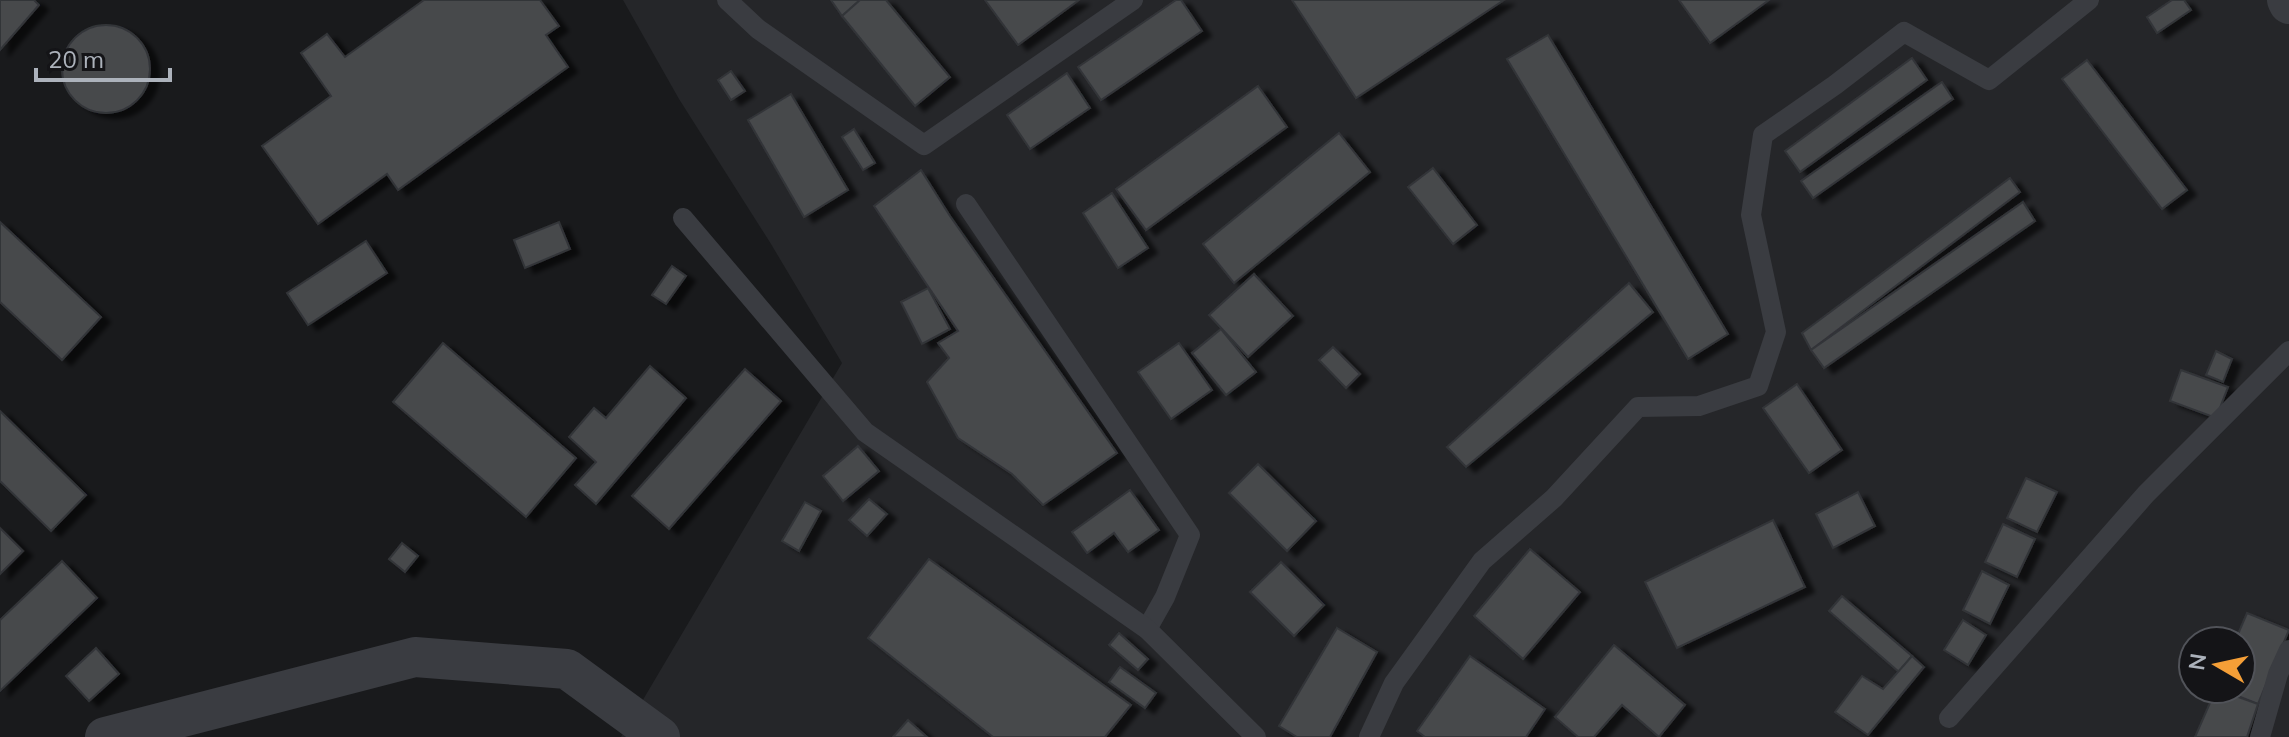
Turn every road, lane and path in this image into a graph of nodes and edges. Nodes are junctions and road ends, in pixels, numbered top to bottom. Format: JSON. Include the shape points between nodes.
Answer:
{"nodes":[{"id":1,"x":727,"y":0,"type":"edge"},
{"id":2,"x":1133,"y":0,"type":"edge"},
{"id":3,"x":2089,"y":0,"type":"edge"},
{"id":4,"x":966,"y":204,"type":"dead end"},
{"id":5,"x":683,"y":218,"type":"dead end"},
{"id":6,"x":2289,"y":351,"type":"edge"},
{"id":7,"x":1147,"y":629,"type":"junction"},
{"id":8,"x":2289,"y":650,"type":"edge"},
{"id":9,"x":1949,"y":718,"type":"dead end"},
{"id":10,"x":105,"y":737,"type":"edge"},
{"id":11,"x":660,"y":737,"type":"edge"},
{"id":12,"x":1256,"y":737,"type":"edge"},
{"id":13,"x":1369,"y":737,"type":"edge"},
{"id":14,"x":2260,"y":737,"type":"edge"}],
"edges":[{"from":1,"to":2,"type":"lane","via":[[758,29],[924,145]]},
{"from":3,"to":13,"type":"lane","via":[[1989,80],[1904,32],[1763,135],[1751,215],[1776,332],[1758,386],[1699,406],[1638,407],[1554,498],[1482,561],[1394,683]]},
{"from":4,"to":7,"type":"lane","via":[[1190,535]]},
{"from":5,"to":7,"type":"lane","via":[[865,432]]},
{"from":6,"to":9,"type":"lane","via":[[2146,494]]},
{"from":7,"to":12,"type":"lane"},
{"from":8,"to":14,"type":"lane"},
{"from":10,"to":11,"type":"street","via":[[415,657],[567,669]]}]}
